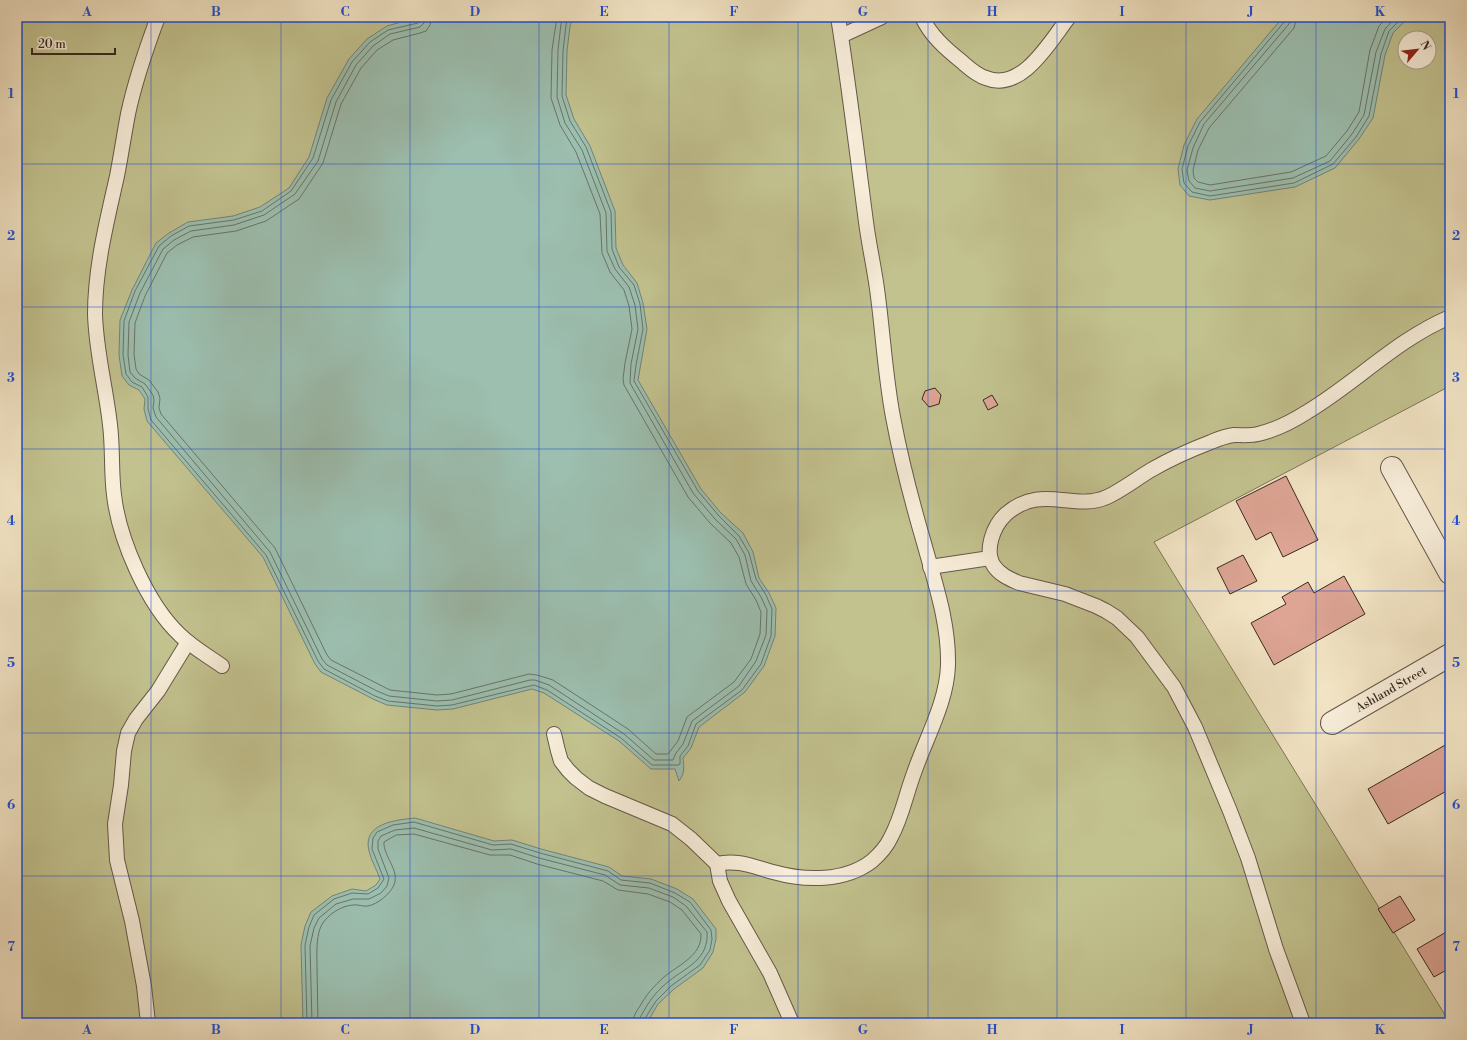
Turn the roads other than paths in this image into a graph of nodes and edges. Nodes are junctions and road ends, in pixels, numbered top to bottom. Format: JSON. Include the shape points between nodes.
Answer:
{"nodes":[{"id":1,"x":158,"y":17,"type":"edge"},
{"id":2,"x":838,"y":17,"type":"edge"},
{"id":3,"x":882,"y":17,"type":"edge"},
{"id":4,"x":922,"y":17,"type":"edge"},
{"id":5,"x":1069,"y":17,"type":"edge"},
{"id":6,"x":841,"y":36,"type":"junction"},
{"id":7,"x":1450,"y":317,"type":"edge"},
{"id":8,"x":1392,"y":468,"type":"dead end"},
{"id":9,"x":990,"y":558,"type":"junction"},
{"id":10,"x":930,"y":567,"type":"junction"},
{"id":11,"x":1450,"y":573,"type":"edge"},
{"id":12,"x":188,"y":642,"type":"junction"},
{"id":13,"x":1450,"y":656,"type":"edge"},
{"id":14,"x":222,"y":666,"type":"dead end"},
{"id":15,"x":1332,"y":723,"type":"dead end"},
{"id":16,"x":554,"y":734,"type":"dead end"},
{"id":17,"x":717,"y":864,"type":"junction"},
{"id":18,"x":148,"y":1023,"type":"edge"},
{"id":19,"x":792,"y":1023,"type":"edge"},
{"id":20,"x":1303,"y":1023,"type":"edge"}],
"edges":[{"from":1,"to":12,"type":"lane","via":[[128,114],[118,174],[103,237],[95,314],[113,448],[114,495],[122,532],[151,596],[173,628]]},
{"from":2,"to":6,"type":"lane"},
{"from":3,"to":6,"type":"lane"},
{"from":4,"to":5,"type":"lane","via":[[939,41],[972,71],[987,79],[1000,80],[1014,77],[1029,67]]},
{"from":6,"to":10,"type":"lane","via":[[866,225],[879,301],[887,388],[912,501]]},
{"from":7,"to":9,"type":"lane","via":[[1410,338],[1331,396],[1287,423],[1258,434],[1226,437],[1187,451],[1107,497],[1084,501],[1048,498],[1020,505],[1005,516],[995,530]]},
{"from":8,"to":11,"type":"street"},
{"from":9,"to":10,"type":"lane"},
{"from":9,"to":20,"type":"lane","via":[[995,568],[1009,579],[1080,600],[1117,618],[1142,643],[1174,687],[1195,727],[1230,811]]},
{"from":10,"to":17,"type":"lane","via":[[946,635],[946,682],[897,825],[886,846],[871,862],[862,867],[842,875],[819,878],[792,877],[744,864]]},
{"from":12,"to":14,"type":"lane"},
{"from":12,"to":18,"type":"lane","via":[[128,734],[124,747],[115,824],[117,860],[133,928]]},
{"from":13,"to":15,"type":"street","name":"Ashland Street"},
{"from":16,"to":17,"type":"lane","via":[[561,761],[576,778],[605,796],[672,824]]},
{"from":17,"to":19,"type":"lane","via":[[720,881],[729,901],[770,973]]}]}
